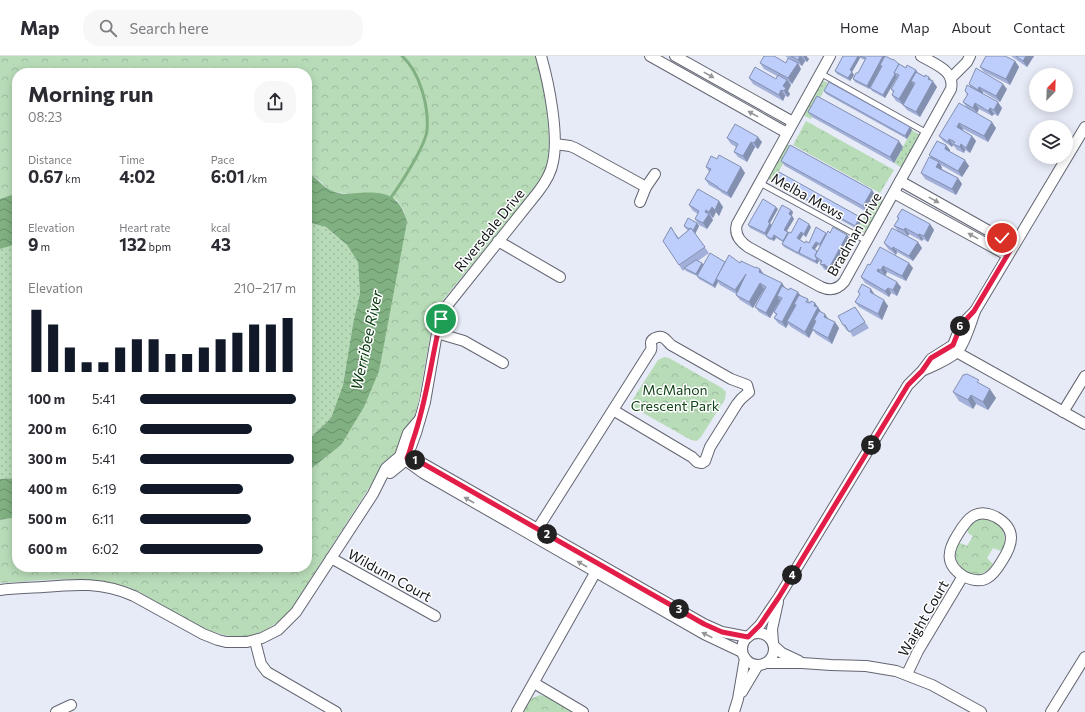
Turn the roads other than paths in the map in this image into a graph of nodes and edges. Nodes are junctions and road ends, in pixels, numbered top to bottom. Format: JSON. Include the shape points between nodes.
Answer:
{"nodes":[{"id":1,"x":541,"y":56,"type":"edge"},
{"id":2,"x":650,"y":56,"type":"edge"},
{"id":3,"x":675,"y":56,"type":"edge"},
{"id":4,"x":830,"y":56,"type":"edge"},
{"id":5,"x":921,"y":56,"type":"edge"},
{"id":6,"x":970,"y":56,"type":"edge"},
{"id":7,"x":820,"y":73,"type":"junction"},
{"id":8,"x":951,"y":78,"type":"junction"},
{"id":9,"x":726,"y":84,"type":"junction"},
{"id":10,"x":720,"y":95,"type":"junction"},
{"id":11,"x":793,"y":122,"type":"junction"},
{"id":12,"x":1085,"y":126,"type":"edge"},
{"id":13,"x":787,"y":133,"type":"junction"},
{"id":14,"x":927,"y":133,"type":"junction"},
{"id":15,"x":555,"y":144,"type":"junction"},
{"id":16,"x":655,"y":174,"type":"dead end"},
{"id":17,"x":900,"y":181,"type":"junction"},
{"id":18,"x":760,"y":183,"type":"junction"},
{"id":19,"x":646,"y":187,"type":"junction"},
{"id":20,"x":894,"y":192,"type":"junction"},
{"id":21,"x":640,"y":202,"type":"dead end"},
{"id":22,"x":498,"y":241,"type":"junction"},
{"id":23,"x":867,"y":241,"type":"junction"},
{"id":24,"x":1014,"y":244,"type":"junction"},
{"id":25,"x":1007,"y":255,"type":"junction"},
{"id":26,"x":560,"y":277,"type":"dead end"},
{"id":27,"x":438,"y":333,"type":"junction"},
{"id":28,"x":954,"y":350,"type":"junction"},
{"id":29,"x":503,"y":363,"type":"dead end"},
{"id":30,"x":1085,"y":376,"type":"edge"},
{"id":31,"x":613,"y":410,"type":"junction"},
{"id":32,"x":1063,"y":412,"type":"junction"},
{"id":33,"x":1085,"y":424,"type":"edge"},
{"id":34,"x":404,"y":458,"type":"junction"},
{"id":35,"x":535,"y":532,"type":"junction"},
{"id":36,"x":331,"y":558,"type":"junction"},
{"id":37,"x":598,"y":568,"type":"junction"},
{"id":38,"x":963,"y":576,"type":"junction"},
{"id":39,"x":0,"y":590,"type":"edge"},
{"id":40,"x":779,"y":597,"type":"junction"},
{"id":41,"x":435,"y":616,"type":"dead end"},
{"id":42,"x":749,"y":636,"type":"junction"},
{"id":43,"x":255,"y":641,"type":"junction"},
{"id":44,"x":773,"y":644,"type":"junction"},
{"id":45,"x":744,"y":655,"type":"junction"},
{"id":46,"x":1085,"y":657,"type":"edge"},
{"id":47,"x":802,"y":663,"type":"junction"},
{"id":48,"x":762,"y":664,"type":"junction"},
{"id":49,"x":907,"y":674,"type":"junction"},
{"id":50,"x":534,"y":683,"type":"junction"},
{"id":51,"x":738,"y":699,"type":"junction"},
{"id":52,"x":71,"y":705,"type":"dead end"},
{"id":53,"x":56,"y":712,"type":"edge"},
{"id":54,"x":336,"y":712,"type":"edge"},
{"id":55,"x":517,"y":712,"type":"edge"},
{"id":56,"x":583,"y":712,"type":"edge"},
{"id":57,"x":734,"y":712,"type":"edge"},
{"id":58,"x":981,"y":712,"type":"edge"},
{"id":59,"x":1051,"y":712,"type":"edge"}],
"edges":[{"from":1,"to":15,"type":"street","name":"Riversdale Drive","via":[[550,96]]},
{"from":2,"to":10,"type":"street"},
{"from":3,"to":9,"type":"street","one_way":true},
{"from":4,"to":7,"type":"street","name":"Bradman Drive"},
{"from":5,"to":8,"type":"street","via":[[943,68]]},
{"from":6,"to":8,"type":"street"},
{"from":7,"to":11,"type":"street","name":"Bradman Drive"},
{"from":7,"to":14,"type":"lane"},
{"from":8,"to":14,"type":"street","name":"Bradman Drive","via":[[949,94]]},
{"from":9,"to":10,"type":"street"},
{"from":9,"to":11,"type":"street"},
{"from":13,"to":10,"type":"street","one_way":true},
{"from":11,"to":13,"type":"street","name":"Bradman Drive"},
{"from":12,"to":24,"type":"street"},
{"from":13,"to":18,"type":"street","name":"Bradman Drive"},
{"from":14,"to":17,"type":"street","name":"Bradman Drive"},
{"from":15,"to":19,"type":"street","via":[[575,148]]},
{"from":15,"to":22,"type":"street","name":"Riversdale Drive","via":[[553,164],[543,185]]},
{"from":16,"to":19,"type":"street"},
{"from":17,"to":20,"type":"street","name":"Bradman Drive"},
{"from":17,"to":24,"type":"street","one_way":true},
{"from":18,"to":23,"type":"lane","name":"Melba Mews"},
{"from":18,"to":23,"type":"street","name":"Bradman Drive","via":[[737,224],[738,237],[748,247],[821,287],[830,290],[841,286]]},
{"from":19,"to":21,"type":"street"},
{"from":20,"to":23,"type":"street","name":"Bradman Drive"},
{"from":25,"to":20,"type":"street","one_way":true},
{"from":22,"to":26,"type":"street"},
{"from":22,"to":27,"type":"street","name":"Riversdale Drive","via":[[448,303]]},
{"from":24,"to":25,"type":"street"},
{"from":25,"to":28,"type":"street","via":[[974,311],[961,325],[954,342]]},
{"from":27,"to":29,"type":"street","via":[[464,340]]},
{"from":27,"to":34,"type":"street","name":"Riversdale Drive","via":[[425,402],[420,419],[408,433]]},
{"from":28,"to":32,"type":"street"},
{"from":28,"to":40,"type":"street","via":[[931,358],[914,377]]},
{"from":30,"to":32,"type":"street"},
{"from":31,"to":31,"type":"street","via":[[651,350],[651,342],[657,337],[662,337],[671,345],[731,379],[748,385],[749,388],[749,392],[737,404],[702,463]]},
{"from":31,"to":35,"type":"street"},
{"from":32,"to":33,"type":"street"},
{"from":34,"to":35,"type":"street","via":[[422,463]]},
{"from":34,"to":36,"type":"street","name":"Riversdale Drive","via":[[386,468],[373,494]]},
{"from":35,"to":37,"type":"street"},
{"from":36,"to":41,"type":"street","name":"Wildunn Court"},
{"from":36,"to":43,"type":"street","name":"Riversdale Drive","via":[[286,623]]},
{"from":37,"to":42,"type":"street","via":[[704,624],[722,632]]},
{"from":45,"to":37,"type":"street","one_way":true,"via":[[704,634]]},
{"from":37,"to":50,"type":"street"},
{"from":38,"to":38,"type":"street","name":"Waight Court","via":[[975,580],[987,579],[1007,553],[1011,541],[1009,530],[995,517],[973,515],[955,539],[950,557],[954,568]]},
{"from":38,"to":49,"type":"street","name":"Waight Court"},
{"from":39,"to":43,"type":"street","name":"Riversdale Drive","via":[[76,584],[102,586],[134,596],[218,640],[236,643]]},
{"from":40,"to":42,"type":"street","via":[[760,625]]},
{"from":40,"to":44,"type":"street","via":[[772,629]]},
{"from":42,"to":44,"type":"street","via":[[763,634]]},
{"from":42,"to":45,"type":"street","via":[[743,644]]},
{"from":43,"to":54,"type":"street","via":[[261,664],[267,672]]},
{"from":44,"to":47,"type":"street"},
{"from":44,"to":48,"type":"street","via":[[772,655]]},
{"from":45,"to":48,"type":"street","via":[[749,662]]},
{"from":45,"to":51,"type":"street"},
{"from":46,"to":59,"type":"street"},
{"from":47,"to":48,"type":"street"},
{"from":47,"to":49,"type":"street","via":[[866,666]]},
{"from":48,"to":51,"type":"street"},
{"from":49,"to":58,"type":"street","via":[[932,684]]},
{"from":50,"to":55,"type":"street"},
{"from":50,"to":56,"type":"street"},
{"from":51,"to":57,"type":"street"},
{"from":52,"to":53,"type":"street"}]}
